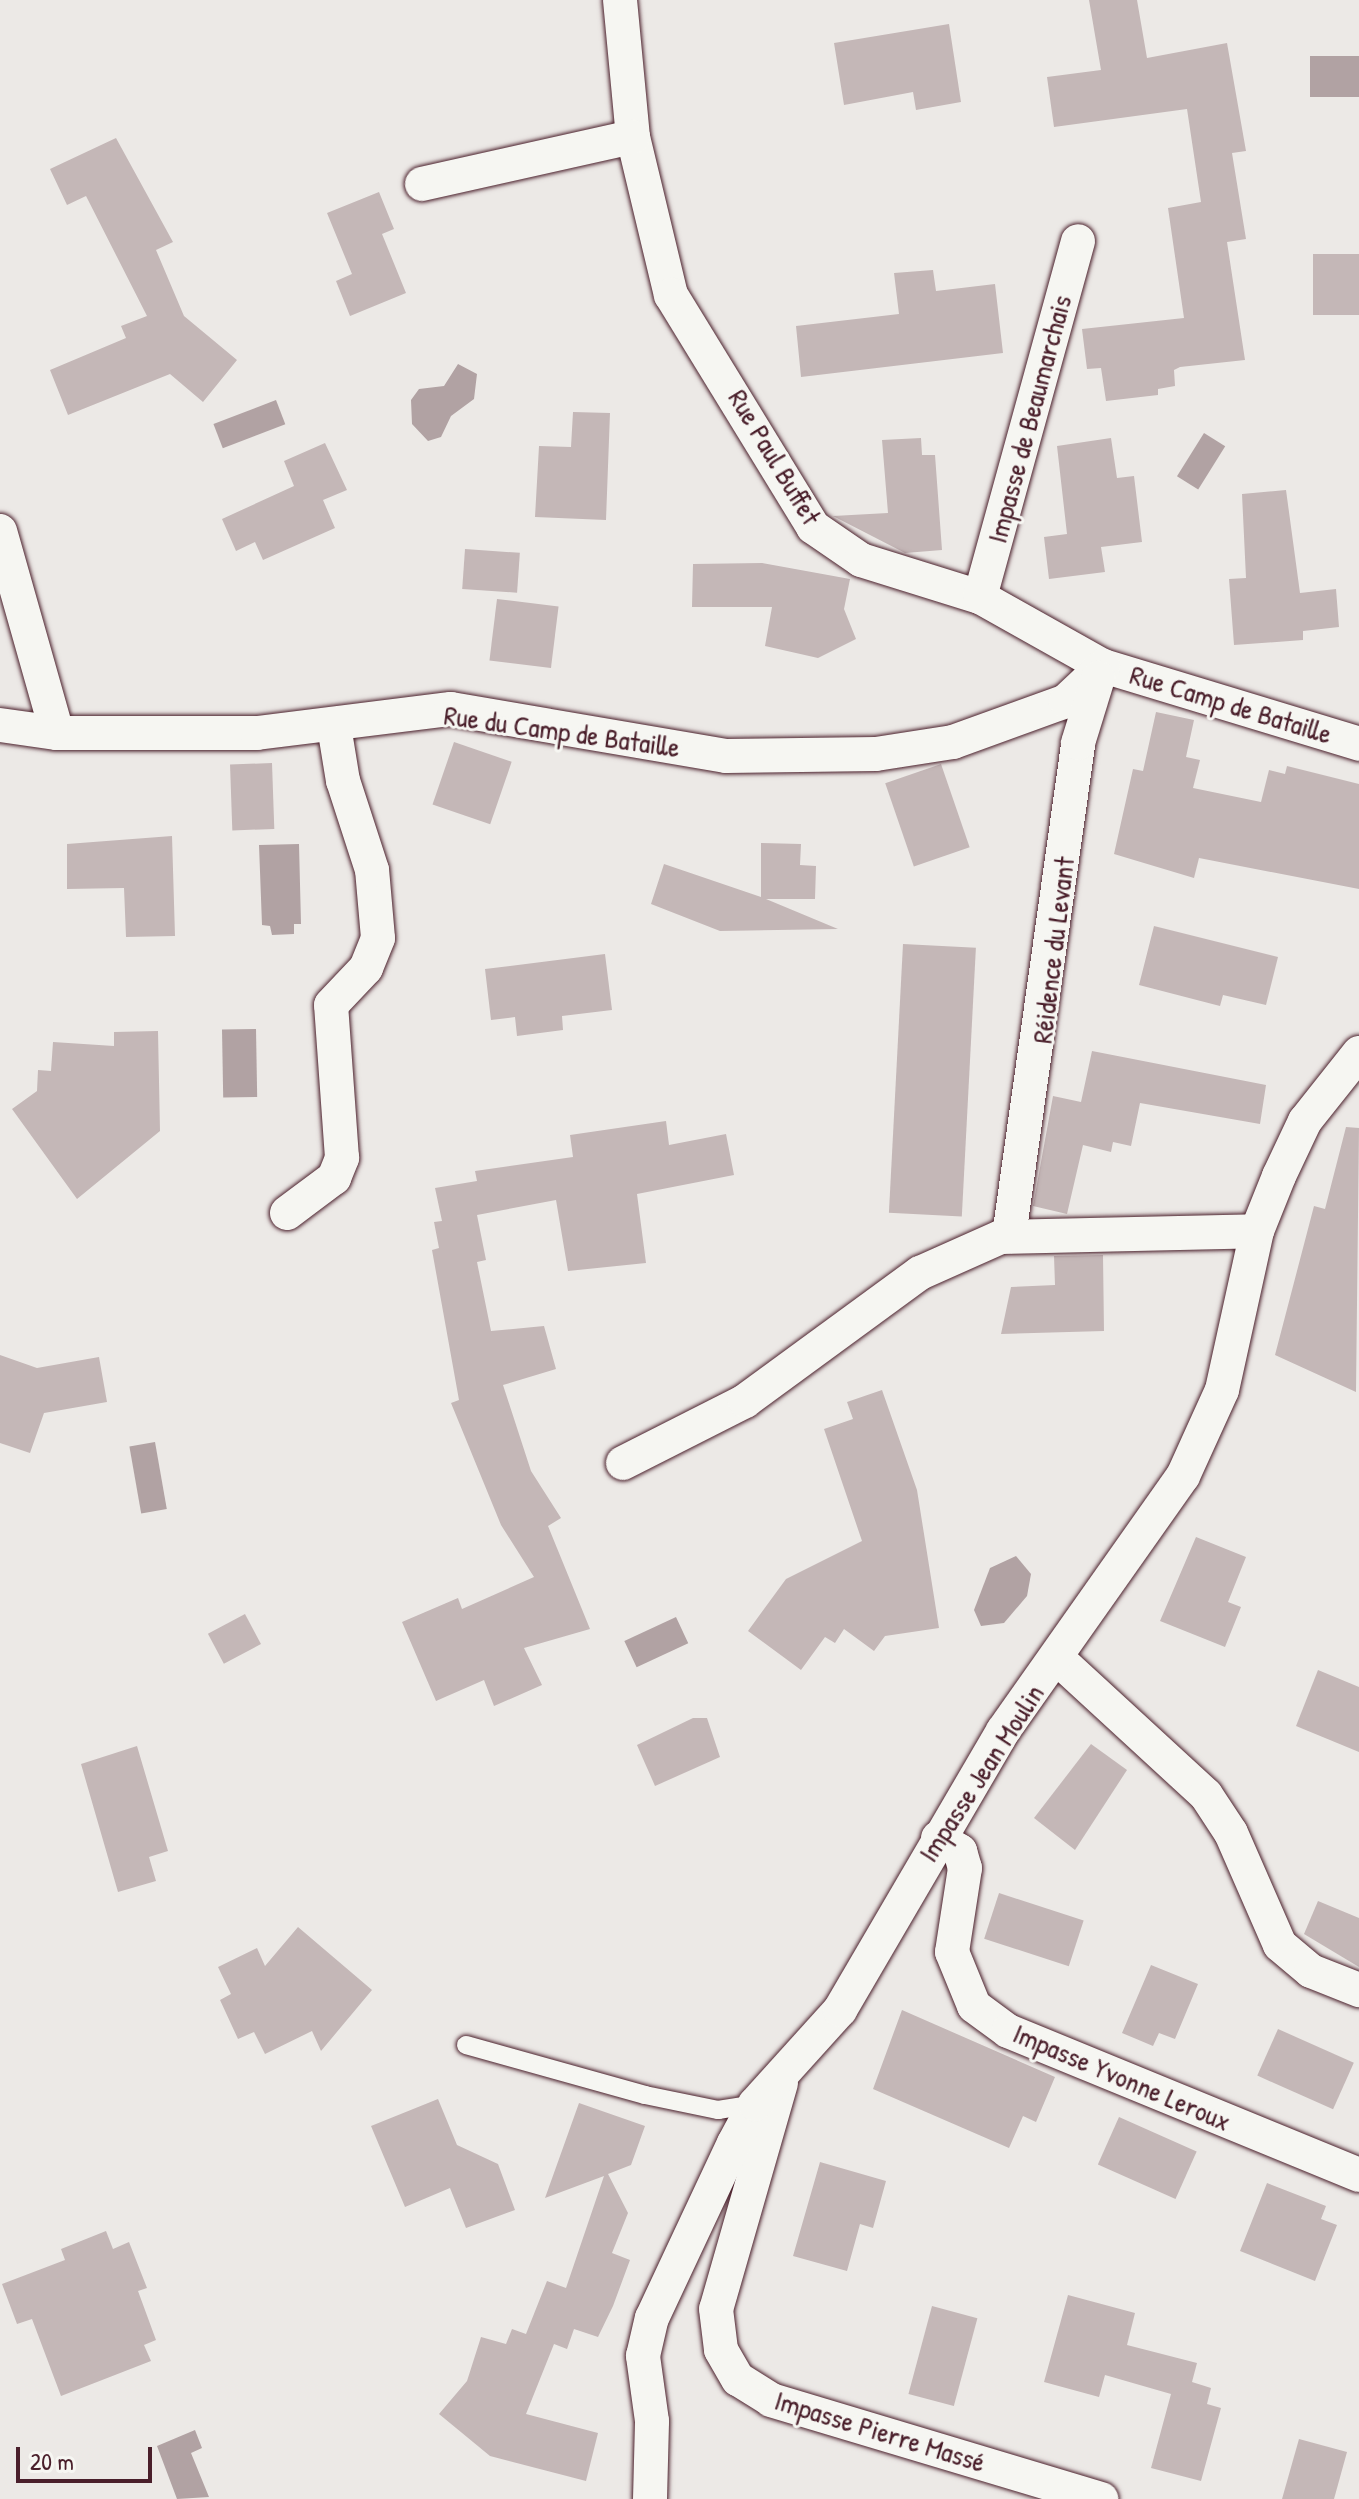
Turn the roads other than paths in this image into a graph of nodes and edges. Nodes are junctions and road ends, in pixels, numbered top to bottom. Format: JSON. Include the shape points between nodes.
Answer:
{"nodes":[{"id":1,"x":620,"y":0,"type":"edge"},
{"id":2,"x":633,"y":137,"type":"junction"},
{"id":3,"x":422,"y":184,"type":"dead end"},
{"id":4,"x":1078,"y":241,"type":"dead end"},
{"id":5,"x":0,"y":531,"type":"edge"},
{"id":6,"x":980,"y":597,"type":"junction"},
{"id":7,"x":1103,"y":666,"type":"junction"},
{"id":8,"x":0,"y":725,"type":"edge"},
{"id":9,"x":334,"y":726,"type":"junction"},
{"id":10,"x":57,"y":733,"type":"junction"},
{"id":11,"x":1359,"y":744,"type":"edge"},
{"id":12,"x":1359,"y":1053,"type":"edge"},
{"id":13,"x":287,"y":1213,"type":"dead end"},
{"id":14,"x":1257,"y":1231,"type":"junction"},
{"id":15,"x":1009,"y":1236,"type":"junction"},
{"id":16,"x":623,"y":1463,"type":"dead end"},
{"id":17,"x":1057,"y":1658,"type":"junction"},
{"id":18,"x":938,"y":1838,"type":"junction"},
{"id":19,"x":1359,"y":1990,"type":"edge"},
{"id":20,"x":466,"y":2045,"type":"dead end"},
{"id":21,"x":783,"y":2074,"type":"junction"},
{"id":22,"x":755,"y":2104,"type":"junction"},
{"id":23,"x":1359,"y":2175,"type":"edge"},
{"id":24,"x":650,"y":2499,"type":"edge"},
{"id":25,"x":1102,"y":2499,"type":"edge"}],
"edges":[{"from":1,"to":2,"type":"street","name":"Rue Paul Buffet"},
{"from":2,"to":3,"type":"street"},
{"from":2,"to":6,"type":"street","name":"Rue Paul Buffet","via":[[671,295],[813,527],[861,560]]},
{"from":4,"to":6,"type":"street","name":"Impasse de Beaumarchais"},
{"from":5,"to":10,"type":"street"},
{"from":6,"to":7,"type":"street","name":"Rue Paul Buffet"},
{"from":7,"to":9,"type":"street","name":"Rue du Camp de Bataille","via":[[1066,701],[953,742],[876,754],[726,756],[451,709]]},
{"from":7,"to":11,"type":"street","name":"Rue Camp de Bataille"},
{"from":7,"to":15,"type":"street","name":"Réidence du Levant","via":[[1084,706]]},
{"from":8,"to":10,"type":"street","name":"Rue du Camp de Bataille"},
{"from":9,"to":10,"type":"street","name":"Rue du Camp de Bataille"},
{"from":9,"to":13,"type":"street","via":[[343,781],[372,870],[378,938],[366,968],[331,1005],[342,1158],[334,1178]]},
{"from":12,"to":14,"type":"street","name":"Impasse Jean Moulin","via":[[1305,1121]]},
{"from":14,"to":15,"type":"street","via":[[1092,1240]]},
{"from":14,"to":17,"type":"street","name":"Impasse Jean Moulin","via":[[1222,1390],[1200,1442]]},
{"from":15,"to":16,"type":"street","via":[[920,1273],[745,1401]]},
{"from":17,"to":18,"type":"street","name":"Impasse Jean Moulin"},
{"from":17,"to":19,"type":"street","via":[[1206,1795],[1231,1833],[1280,1945],[1311,1971]]},
{"from":18,"to":21,"type":"street","name":"Impasse Jean Moulin","via":[[840,2010]]},
{"from":18,"to":23,"type":"street","name":"Impasse Yvonne Leroux","via":[[960,1851],[965,1868],[952,1952],[974,2006],[1008,2031]]},
{"from":20,"to":22,"type":"lane","via":[[718,2110]]},
{"from":21,"to":22,"type":"street","name":"Impasse Jean Moulin"},
{"from":21,"to":25,"type":"street","name":"Impasse Pierre Massé","via":[[716,2309],[721,2350],[738,2379],[771,2400]]},
{"from":22,"to":24,"type":"street","name":"Impasse Jean Moulin","via":[[652,2318],[643,2356],[652,2421]]}]}
